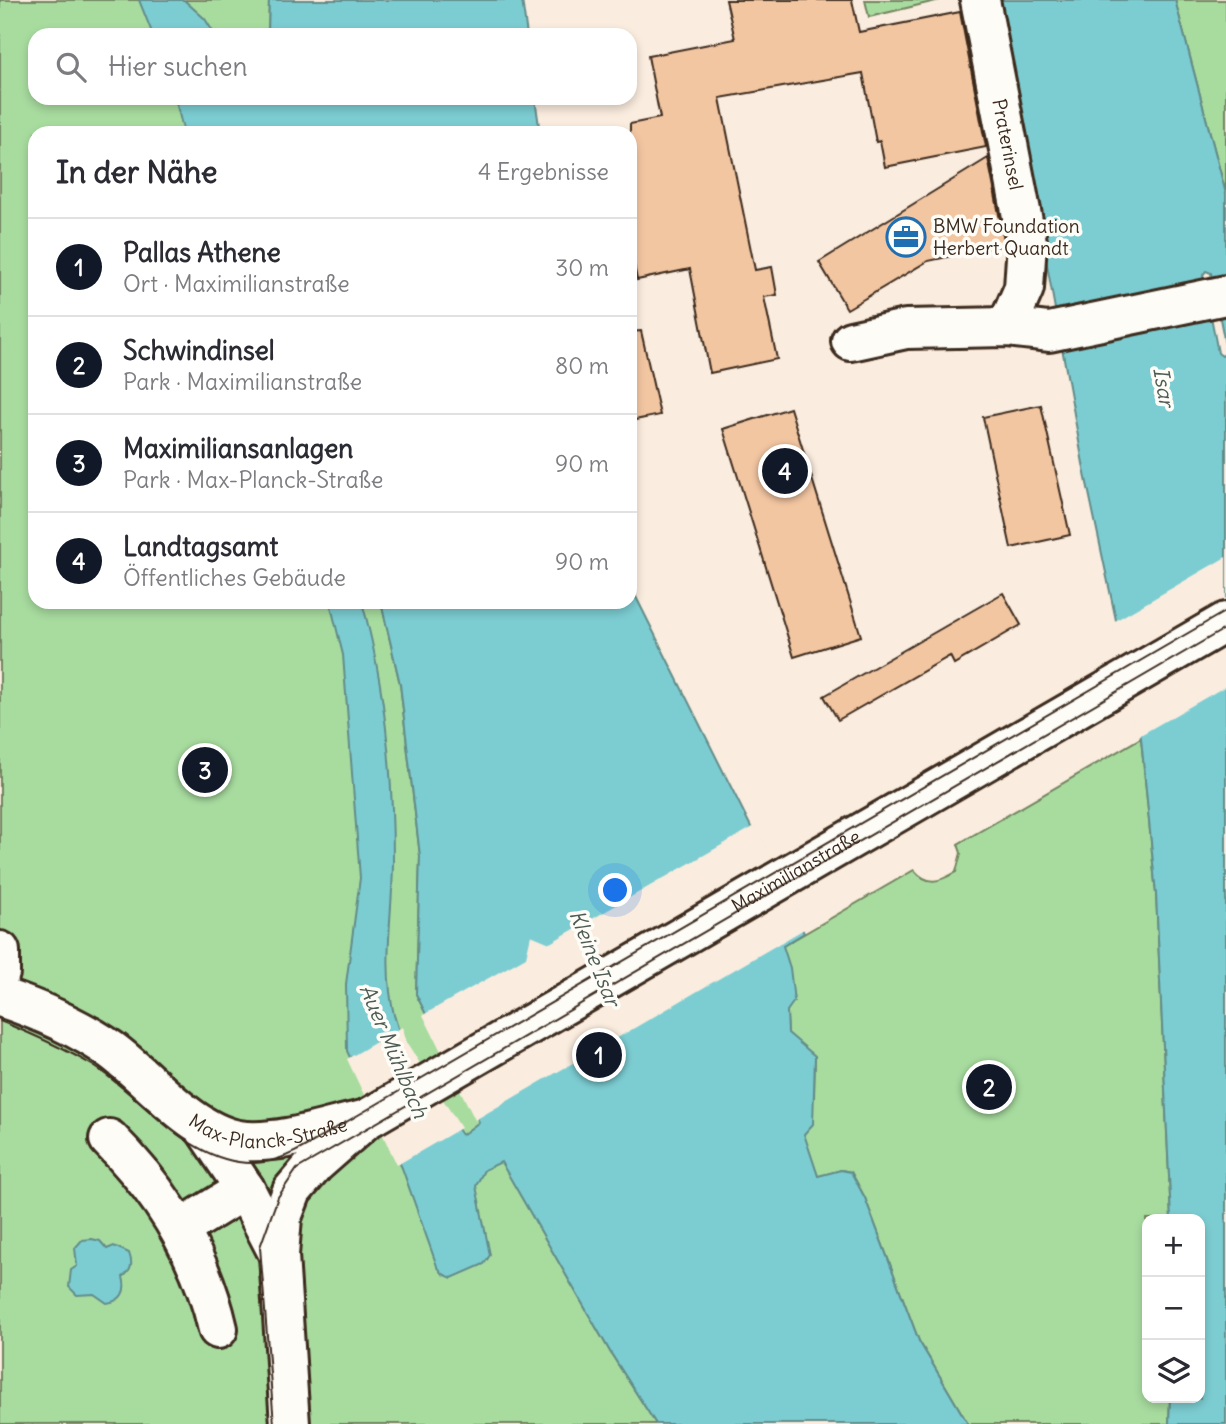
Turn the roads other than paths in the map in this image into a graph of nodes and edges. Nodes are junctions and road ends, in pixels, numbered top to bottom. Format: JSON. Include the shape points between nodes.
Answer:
{"nodes":[{"id":1,"x":980,"y":0,"type":"edge"},
{"id":2,"x":1226,"y":295,"type":"edge"},
{"id":3,"x":1007,"y":327,"type":"junction"},
{"id":4,"x":851,"y":341,"type":"dead end"},
{"id":5,"x":1226,"y":622,"type":"edge"},
{"id":6,"x":0,"y":951,"type":"edge"},
{"id":7,"x":0,"y":973,"type":"edge"},
{"id":8,"x":0,"y":997,"type":"edge"},
{"id":9,"x":351,"y":1127,"type":"junction"},
{"id":10,"x":204,"y":1128,"type":"junction"},
{"id":11,"x":109,"y":1139,"type":"dead end"},
{"id":12,"x":245,"y":1189,"type":"junction"},
{"id":13,"x":180,"y":1228,"type":"junction"},
{"id":14,"x":279,"y":1255,"type":"junction"},
{"id":15,"x":218,"y":1329,"type":"dead end"},
{"id":16,"x":290,"y":1424,"type":"edge"}],
"edges":[{"from":1,"to":3,"type":"main road","name":"Praterinsel","via":[[1027,242],[1024,288]]},
{"from":2,"to":3,"type":"main road","via":[[1049,332]]},
{"from":3,"to":4,"type":"main road","via":[[906,329]]},
{"from":5,"to":9,"type":"main road","name":"Maximilianstraße"},
{"from":6,"to":7,"type":"main road"},
{"from":8,"to":10,"type":"main road","name":"Max-Planck-Straße","via":[[57,1019],[109,1049]]},
{"from":9,"to":10,"type":"main road","name":"Max-Planck-Straße","via":[[247,1141]]},
{"from":9,"to":14,"type":"main road","name":"Max-Planck-Straße","via":[[292,1191],[282,1217]]},
{"from":10,"to":12,"type":"main road"},
{"from":11,"to":13,"type":"main road","via":[[144,1174]]},
{"from":12,"to":13,"type":"main road"},
{"from":12,"to":14,"type":"main road"},
{"from":13,"to":15,"type":"main road","via":[[204,1280]]},
{"from":14,"to":16,"type":"main road","name":"Max-Planck-Straße"}]}
